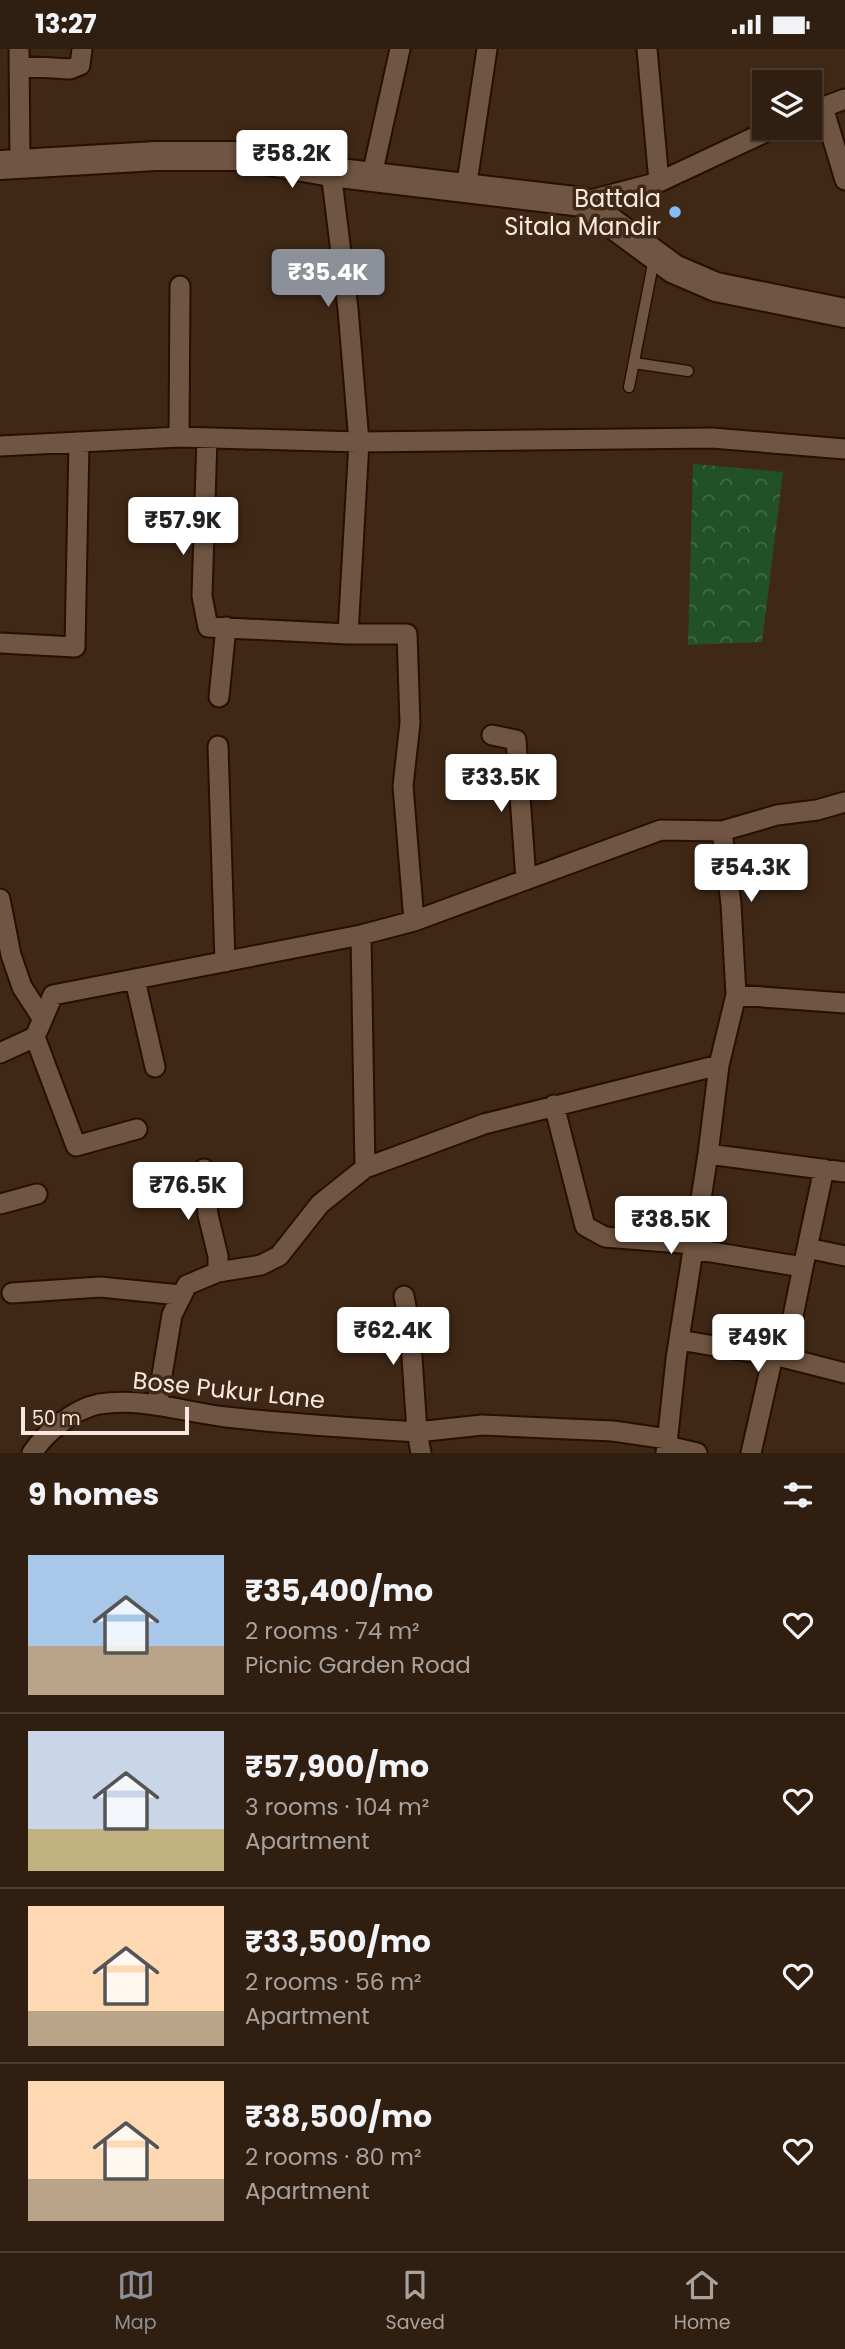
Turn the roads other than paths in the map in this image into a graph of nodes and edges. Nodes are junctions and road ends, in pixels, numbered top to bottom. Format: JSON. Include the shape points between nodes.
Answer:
{"nodes":[{"id":1,"x":82,"y":49,"type":"edge"},
{"id":2,"x":400,"y":49,"type":"edge"},
{"id":3,"x":487,"y":49,"type":"edge"},
{"id":4,"x":647,"y":49,"type":"edge"},
{"id":5,"x":19,"y":57,"type":"edge"},
{"id":6,"x":845,"y":99,"type":"edge"},
{"id":7,"x":822,"y":108,"type":"edge"},
{"id":8,"x":822,"y":122,"type":"edge"},
{"id":9,"x":752,"y":138,"type":"edge"},
{"id":10,"x":10,"y":164,"type":"edge"},
{"id":11,"x":331,"y":172,"type":"junction"},
{"id":12,"x":372,"y":175,"type":"junction"},
{"id":13,"x":845,"y":180,"type":"edge"},
{"id":14,"x":659,"y":182,"type":"junction"},
{"id":15,"x":466,"y":189,"type":"junction"},
{"id":16,"x":583,"y":202,"type":"junction"},
{"id":17,"x":654,"y":255,"type":"junction"},
{"id":18,"x":180,"y":286,"type":"dead end"},
{"id":19,"x":845,"y":313,"type":"edge"},
{"id":20,"x":634,"y":363,"type":"junction"},
{"id":21,"x":688,"y":371,"type":"dead end"},
{"id":22,"x":629,"y":387,"type":"dead end"},
{"id":23,"x":179,"y":437,"type":"junction"},
{"id":24,"x":206,"y":438,"type":"junction"},
{"id":25,"x":79,"y":442,"type":"junction"},
{"id":26,"x":359,"y":442,"type":"junction"},
{"id":27,"x":0,"y":446,"type":"edge"},
{"id":28,"x":845,"y":449,"type":"edge"},
{"id":29,"x":226,"y":627,"type":"junction"},
{"id":30,"x":348,"y":634,"type":"junction"},
{"id":31,"x":0,"y":643,"type":"edge"},
{"id":32,"x":219,"y":697,"type":"dead end"},
{"id":33,"x":492,"y":735,"type":"dead end"},
{"id":34,"x":218,"y":746,"type":"dead end"},
{"id":35,"x":845,"y":802,"type":"edge"},
{"id":36,"x":722,"y":831,"type":"junction"},
{"id":37,"x":526,"y":880,"type":"junction"},
{"id":38,"x":0,"y":899,"type":"edge"},
{"id":39,"x":414,"y":921,"type":"junction"},
{"id":40,"x":361,"y":935,"type":"junction"},
{"id":41,"x":225,"y":962,"type":"junction"},
{"id":42,"x":135,"y":980,"type":"junction"},
{"id":43,"x":736,"y":995,"type":"junction"},
{"id":44,"x":845,"y":1003,"type":"edge"},
{"id":45,"x":42,"y":1018,"type":"junction"},
{"id":46,"x":35,"y":1037,"type":"junction"},
{"id":47,"x":0,"y":1053,"type":"edge"},
{"id":48,"x":719,"y":1065,"type":"junction"},
{"id":49,"x":155,"y":1067,"type":"dead end"},
{"id":50,"x":554,"y":1105,"type":"junction"},
{"id":51,"x":137,"y":1129,"type":"dead end"},
{"id":52,"x":708,"y":1154,"type":"junction"},
{"id":53,"x":365,"y":1168,"type":"junction"},
{"id":54,"x":204,"y":1169,"type":"dead end"},
{"id":55,"x":824,"y":1169,"type":"junction"},
{"id":56,"x":845,"y":1172,"type":"edge"},
{"id":57,"x":37,"y":1194,"type":"dead end"},
{"id":58,"x":0,"y":1204,"type":"edge"},
{"id":59,"x":693,"y":1246,"type":"junction"},
{"id":60,"x":845,"y":1256,"type":"edge"},
{"id":61,"x":805,"y":1257,"type":"junction"},
{"id":62,"x":218,"y":1272,"type":"junction"},
{"id":63,"x":12,"y":1293,"type":"dead end"},
{"id":64,"x":180,"y":1295,"type":"junction"},
{"id":65,"x":404,"y":1296,"type":"dead end"},
{"id":66,"x":790,"y":1331,"type":"dead end"},
{"id":67,"x":679,"y":1340,"type":"junction"},
{"id":68,"x":773,"y":1356,"type":"junction"},
{"id":69,"x":845,"y":1373,"type":"edge"},
{"id":70,"x":156,"y":1405,"type":"junction"},
{"id":71,"x":417,"y":1432,"type":"junction"},
{"id":72,"x":667,"y":1446,"type":"edge"},
{"id":73,"x":32,"y":1453,"type":"edge"},
{"id":74,"x":421,"y":1453,"type":"edge"},
{"id":75,"x":697,"y":1453,"type":"edge"},
{"id":76,"x":751,"y":1453,"type":"edge"}],
"edges":[{"from":1,"to":5,"type":"street","via":[[80,65],[70,69]]},
{"from":2,"to":12,"type":"street"},
{"from":3,"to":15,"type":"street"},
{"from":4,"to":14,"type":"street"},
{"from":5,"to":10,"type":"street"},
{"from":6,"to":7,"type":"street"},
{"from":8,"to":13,"type":"street"},
{"from":9,"to":14,"type":"street"},
{"from":10,"to":11,"type":"main road","via":[[242,156]]},
{"from":11,"to":12,"type":"main road"},
{"from":11,"to":26,"type":"street"},
{"from":12,"to":15,"type":"main road"},
{"from":14,"to":16,"type":"street"},
{"from":15,"to":16,"type":"main road"},
{"from":16,"to":17,"type":"main road"},
{"from":17,"to":19,"type":"main road","via":[[716,287]]},
{"from":17,"to":20,"type":"lane"},
{"from":18,"to":23,"type":"street"},
{"from":20,"to":21,"type":"lane"},
{"from":20,"to":22,"type":"lane"},
{"from":23,"to":24,"type":"street"},
{"from":23,"to":25,"type":"street"},
{"from":24,"to":26,"type":"street"},
{"from":24,"to":29,"type":"street","via":[[202,596],[208,627]]},
{"from":25,"to":27,"type":"street"},
{"from":25,"to":31,"type":"street","via":[[75,647]]},
{"from":26,"to":28,"type":"street","via":[[712,438]]},
{"from":26,"to":30,"type":"street"},
{"from":29,"to":30,"type":"street"},
{"from":29,"to":32,"type":"street"},
{"from":30,"to":39,"type":"street","via":[[407,634],[410,723],[403,786]]},
{"from":33,"to":37,"type":"street","via":[[516,740]]},
{"from":34,"to":41,"type":"street"},
{"from":35,"to":36,"type":"street"},
{"from":36,"to":37,"type":"street","via":[[661,830]]},
{"from":36,"to":43,"type":"street"},
{"from":37,"to":39,"type":"street"},
{"from":38,"to":45,"type":"street","via":[[11,955],[22,986]]},
{"from":39,"to":40,"type":"street"},
{"from":40,"to":41,"type":"street"},
{"from":40,"to":53,"type":"street"},
{"from":41,"to":42,"type":"street"},
{"from":42,"to":45,"type":"street","via":[[53,995]]},
{"from":42,"to":49,"type":"street"},
{"from":43,"to":44,"type":"street"},
{"from":43,"to":48,"type":"street"},
{"from":45,"to":46,"type":"street"},
{"from":46,"to":47,"type":"street"},
{"from":46,"to":51,"type":"street","via":[[76,1146]]},
{"from":48,"to":50,"type":"street"},
{"from":48,"to":52,"type":"street"},
{"from":50,"to":53,"type":"street","via":[[484,1124]]},
{"from":50,"to":59,"type":"street","via":[[585,1226],[605,1237]]},
{"from":52,"to":55,"type":"street"},
{"from":52,"to":59,"type":"street"},
{"from":53,"to":62,"type":"street","via":[[320,1204],[279,1256],[261,1265]]},
{"from":54,"to":62,"type":"street"},
{"from":55,"to":56,"type":"street"},
{"from":55,"to":61,"type":"street"},
{"from":57,"to":58,"type":"street"},
{"from":59,"to":61,"type":"street"},
{"from":59,"to":67,"type":"street"},
{"from":60,"to":61,"type":"street"},
{"from":61,"to":66,"type":"street"},
{"from":62,"to":64,"type":"street","via":[[187,1285]]},
{"from":63,"to":64,"type":"street","via":[[100,1287]]},
{"from":64,"to":70,"type":"street","via":[[172,1315]]},
{"from":65,"to":71,"type":"street"},
{"from":67,"to":68,"type":"street"},
{"from":67,"to":72,"type":"street"},
{"from":68,"to":69,"type":"street"},
{"from":68,"to":76,"type":"street"},
{"from":70,"to":71,"type":"street","name":"Bose Pukur Lane","via":[[224,1416]]},
{"from":70,"to":73,"type":"street","name":"Bose Pukur Lane","via":[[99,1404],[80,1409]]},
{"from":71,"to":72,"type":"street","name":"Bose Pukur Lane","via":[[482,1425],[550,1427],[613,1431]]},
{"from":71,"to":74,"type":"street"},
{"from":72,"to":75,"type":"street","name":"Bose Pukur Lane"}]}
